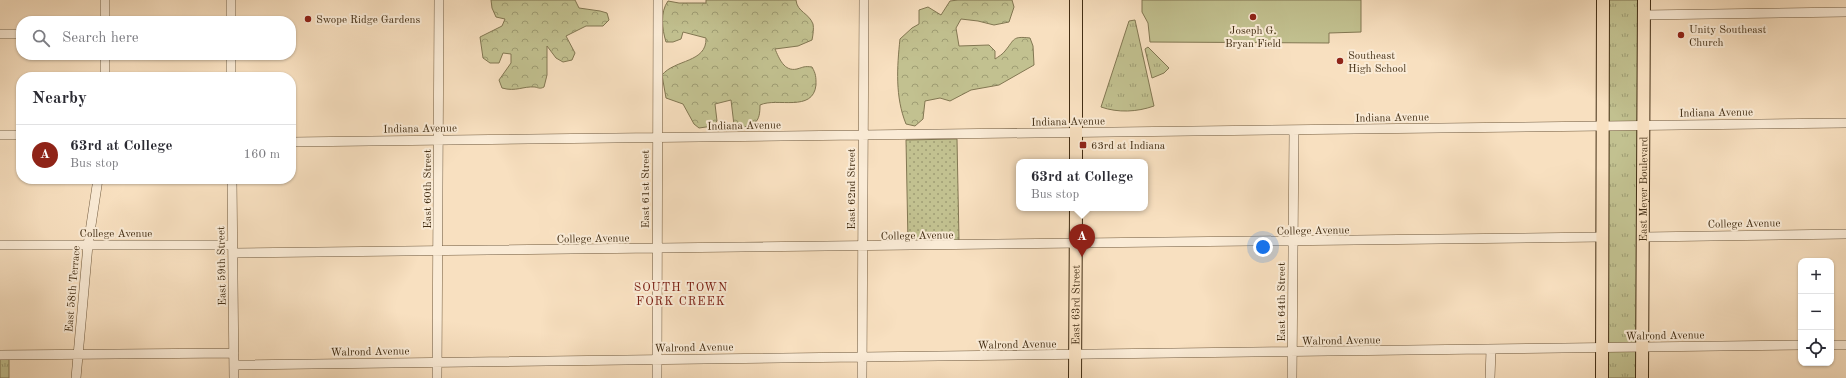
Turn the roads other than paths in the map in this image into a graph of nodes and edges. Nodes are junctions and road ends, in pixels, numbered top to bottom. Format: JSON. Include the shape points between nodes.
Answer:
{"nodes":[{"id":1,"x":104,"y":0,"type":"edge"},
{"id":2,"x":231,"y":0,"type":"edge"},
{"id":3,"x":439,"y":0,"type":"edge"},
{"id":4,"x":658,"y":0,"type":"edge"},
{"id":5,"x":864,"y":0,"type":"edge"},
{"id":6,"x":1076,"y":0,"type":"edge"},
{"id":7,"x":1603,"y":0,"type":"edge"},
{"id":8,"x":1644,"y":0,"type":"edge"},
{"id":9,"x":1846,"y":12,"type":"edge"},
{"id":10,"x":1644,"y":15,"type":"junction"},
{"id":11,"x":105,"y":16,"type":"edge"},
{"id":12,"x":231,"y":16,"type":"edge"},
{"id":13,"x":0,"y":34,"type":"edge"},
{"id":14,"x":16,"y":34,"type":"edge"},
{"id":15,"x":105,"y":60,"type":"edge"},
{"id":16,"x":231,"y":60,"type":"edge"},
{"id":17,"x":105,"y":72,"type":"edge"},
{"id":18,"x":231,"y":72,"type":"edge"},
{"id":19,"x":1846,"y":123,"type":"edge"},
{"id":20,"x":1643,"y":125,"type":"junction"},
{"id":21,"x":1602,"y":126,"type":"junction"},
{"id":22,"x":1294,"y":130,"type":"junction"},
{"id":23,"x":1076,"y":133,"type":"junction"},
{"id":24,"x":0,"y":135,"type":"edge"},
{"id":25,"x":16,"y":135,"type":"edge"},
{"id":26,"x":863,"y":136,"type":"junction"},
{"id":27,"x":657,"y":138,"type":"junction"},
{"id":28,"x":439,"y":140,"type":"junction"},
{"id":29,"x":296,"y":142,"type":"edge"},
{"id":30,"x":1076,"y":159,"type":"edge"},
{"id":31,"x":97,"y":184,"type":"edge"},
{"id":32,"x":232,"y":184,"type":"edge"},
{"id":33,"x":1076,"y":211,"type":"edge"},
{"id":34,"x":1846,"y":234,"type":"edge"},
{"id":35,"x":1602,"y":237,"type":"junction"},
{"id":36,"x":1643,"y":237,"type":"junction"},
{"id":37,"x":1293,"y":242,"type":"junction"},
{"id":38,"x":0,"y":245,"type":"edge"},
{"id":39,"x":88,"y":245,"type":"junction"},
{"id":40,"x":1076,"y":245,"type":"junction"},
{"id":41,"x":863,"y":247,"type":"junction"},
{"id":42,"x":233,"y":249,"type":"junction"},
{"id":43,"x":657,"y":249,"type":"junction"},
{"id":44,"x":438,"y":252,"type":"junction"},
{"id":45,"x":1798,"y":345,"type":"edge"},
{"id":46,"x":1834,"y":345,"type":"edge"},
{"id":47,"x":1846,"y":345,"type":"edge"},
{"id":48,"x":1642,"y":347,"type":"junction"},
{"id":49,"x":1602,"y":348,"type":"junction"},
{"id":50,"x":1491,"y":350,"type":"junction"},
{"id":51,"x":1292,"y":353,"type":"junction"},
{"id":52,"x":234,"y":354,"type":"junction"},
{"id":53,"x":0,"y":355,"type":"edge"},
{"id":54,"x":78,"y":355,"type":"junction"},
{"id":55,"x":1075,"y":355,"type":"junction"},
{"id":56,"x":862,"y":358,"type":"junction"},
{"id":57,"x":657,"y":360,"type":"junction"},
{"id":58,"x":437,"y":362,"type":"junction"},
{"id":59,"x":234,"y":365,"type":"junction"},
{"id":60,"x":76,"y":378,"type":"edge"},
{"id":61,"x":234,"y":378,"type":"edge"},
{"id":62,"x":437,"y":378,"type":"edge"},
{"id":63,"x":657,"y":378,"type":"edge"},
{"id":64,"x":862,"y":378,"type":"edge"},
{"id":65,"x":1075,"y":378,"type":"edge"},
{"id":66,"x":1292,"y":378,"type":"edge"},
{"id":67,"x":1490,"y":378,"type":"edge"},
{"id":68,"x":1602,"y":378,"type":"edge"},
{"id":69,"x":1642,"y":378,"type":"edge"}],
"edges":[{"from":1,"to":11,"type":"street"},
{"from":2,"to":12,"type":"street"},
{"from":3,"to":28,"type":"street","name":"East 60th Street"},
{"from":4,"to":27,"type":"street","name":"East 61st Street"},
{"from":5,"to":26,"type":"street","name":"East 62nd Street"},
{"from":6,"to":23,"type":"main road"},
{"from":7,"to":21,"type":"main road"},
{"from":8,"to":10,"type":"main road","name":"East Meyer Boulevard"},
{"from":9,"to":10,"type":"street"},
{"from":10,"to":20,"type":"main road","name":"East Meyer Boulevard"},
{"from":13,"to":14,"type":"street"},
{"from":15,"to":17,"type":"street"},
{"from":16,"to":18,"type":"street"},
{"from":19,"to":20,"type":"street","name":"Indiana Avenue"},
{"from":20,"to":21,"type":"street","name":"Indiana Avenue"},
{"from":20,"to":36,"type":"main road","name":"East Meyer Boulevard"},
{"from":21,"to":22,"type":"street","name":"Indiana Avenue"},
{"from":21,"to":35,"type":"main road"},
{"from":22,"to":23,"type":"street","name":"Indiana Avenue"},
{"from":22,"to":37,"type":"street","name":"East 64th Street"},
{"from":23,"to":26,"type":"street","name":"Indiana Avenue"},
{"from":23,"to":30,"type":"main road"},
{"from":24,"to":25,"type":"street"},
{"from":26,"to":27,"type":"street","name":"Indiana Avenue"},
{"from":26,"to":41,"type":"street","name":"East 62nd Street"},
{"from":27,"to":28,"type":"street","name":"Indiana Avenue"},
{"from":27,"to":43,"type":"street","name":"East 61st Street"},
{"from":28,"to":29,"type":"street","name":"Indiana Avenue"},
{"from":28,"to":44,"type":"street","name":"East 60th Street"},
{"from":31,"to":39,"type":"street","name":"East 58th Terrace"},
{"from":32,"to":42,"type":"street","name":"East 59th Street"},
{"from":33,"to":40,"type":"main road","name":"East 63rd Street"},
{"from":34,"to":36,"type":"street","name":"College Avenue"},
{"from":35,"to":37,"type":"street","name":"College Avenue"},
{"from":35,"to":49,"type":"main road"},
{"from":36,"to":48,"type":"main road","name":"East Meyer Boulevard"},
{"from":37,"to":40,"type":"street","name":"College Avenue"},
{"from":37,"to":51,"type":"street","name":"East 64th Street"},
{"from":38,"to":39,"type":"street","name":"College Avenue"},
{"from":39,"to":42,"type":"street","name":"College Avenue"},
{"from":39,"to":54,"type":"street","name":"East 58th Terrace"},
{"from":40,"to":41,"type":"street","name":"College Avenue"},
{"from":40,"to":55,"type":"main road","name":"East 63rd Street"},
{"from":41,"to":43,"type":"street","name":"College Avenue"},
{"from":41,"to":56,"type":"street","name":"East 62nd Street"},
{"from":42,"to":44,"type":"street","name":"College Avenue"},
{"from":42,"to":52,"type":"street","name":"East 59th Street"},
{"from":43,"to":44,"type":"street","name":"College Avenue"},
{"from":43,"to":57,"type":"street","name":"East 61st Street"},
{"from":44,"to":58,"type":"street","name":"East 60th Street"},
{"from":45,"to":48,"type":"street","name":"Walrond Avenue"},
{"from":46,"to":47,"type":"street"},
{"from":48,"to":49,"type":"street","name":"Walrond Avenue"},
{"from":48,"to":69,"type":"main road","name":"East Meyer Boulevard"},
{"from":49,"to":50,"type":"street","name":"Walrond Avenue"},
{"from":49,"to":68,"type":"main road"},
{"from":50,"to":51,"type":"street","name":"Walrond Avenue"},
{"from":50,"to":67,"type":"street"},
{"from":51,"to":55,"type":"street","name":"Walrond Avenue"},
{"from":51,"to":66,"type":"street","name":"East 64th Street"},
{"from":52,"to":54,"type":"street"},
{"from":52,"to":59,"type":"street","name":"East 59th Street"},
{"from":53,"to":54,"type":"street"},
{"from":54,"to":60,"type":"street","name":"East 58th Terrace"},
{"from":55,"to":56,"type":"street","name":"Walrond Avenue"},
{"from":55,"to":65,"type":"main road","name":"East 63rd Street"},
{"from":56,"to":57,"type":"street","name":"Walrond Avenue"},
{"from":56,"to":64,"type":"street","name":"East 62nd Street"},
{"from":57,"to":58,"type":"street","name":"Walrond Avenue"},
{"from":57,"to":63,"type":"street","name":"East 61st Street"},
{"from":58,"to":59,"type":"street","name":"Walrond Avenue"},
{"from":58,"to":62,"type":"street","name":"East 60th Street"},
{"from":59,"to":61,"type":"street"}]}
